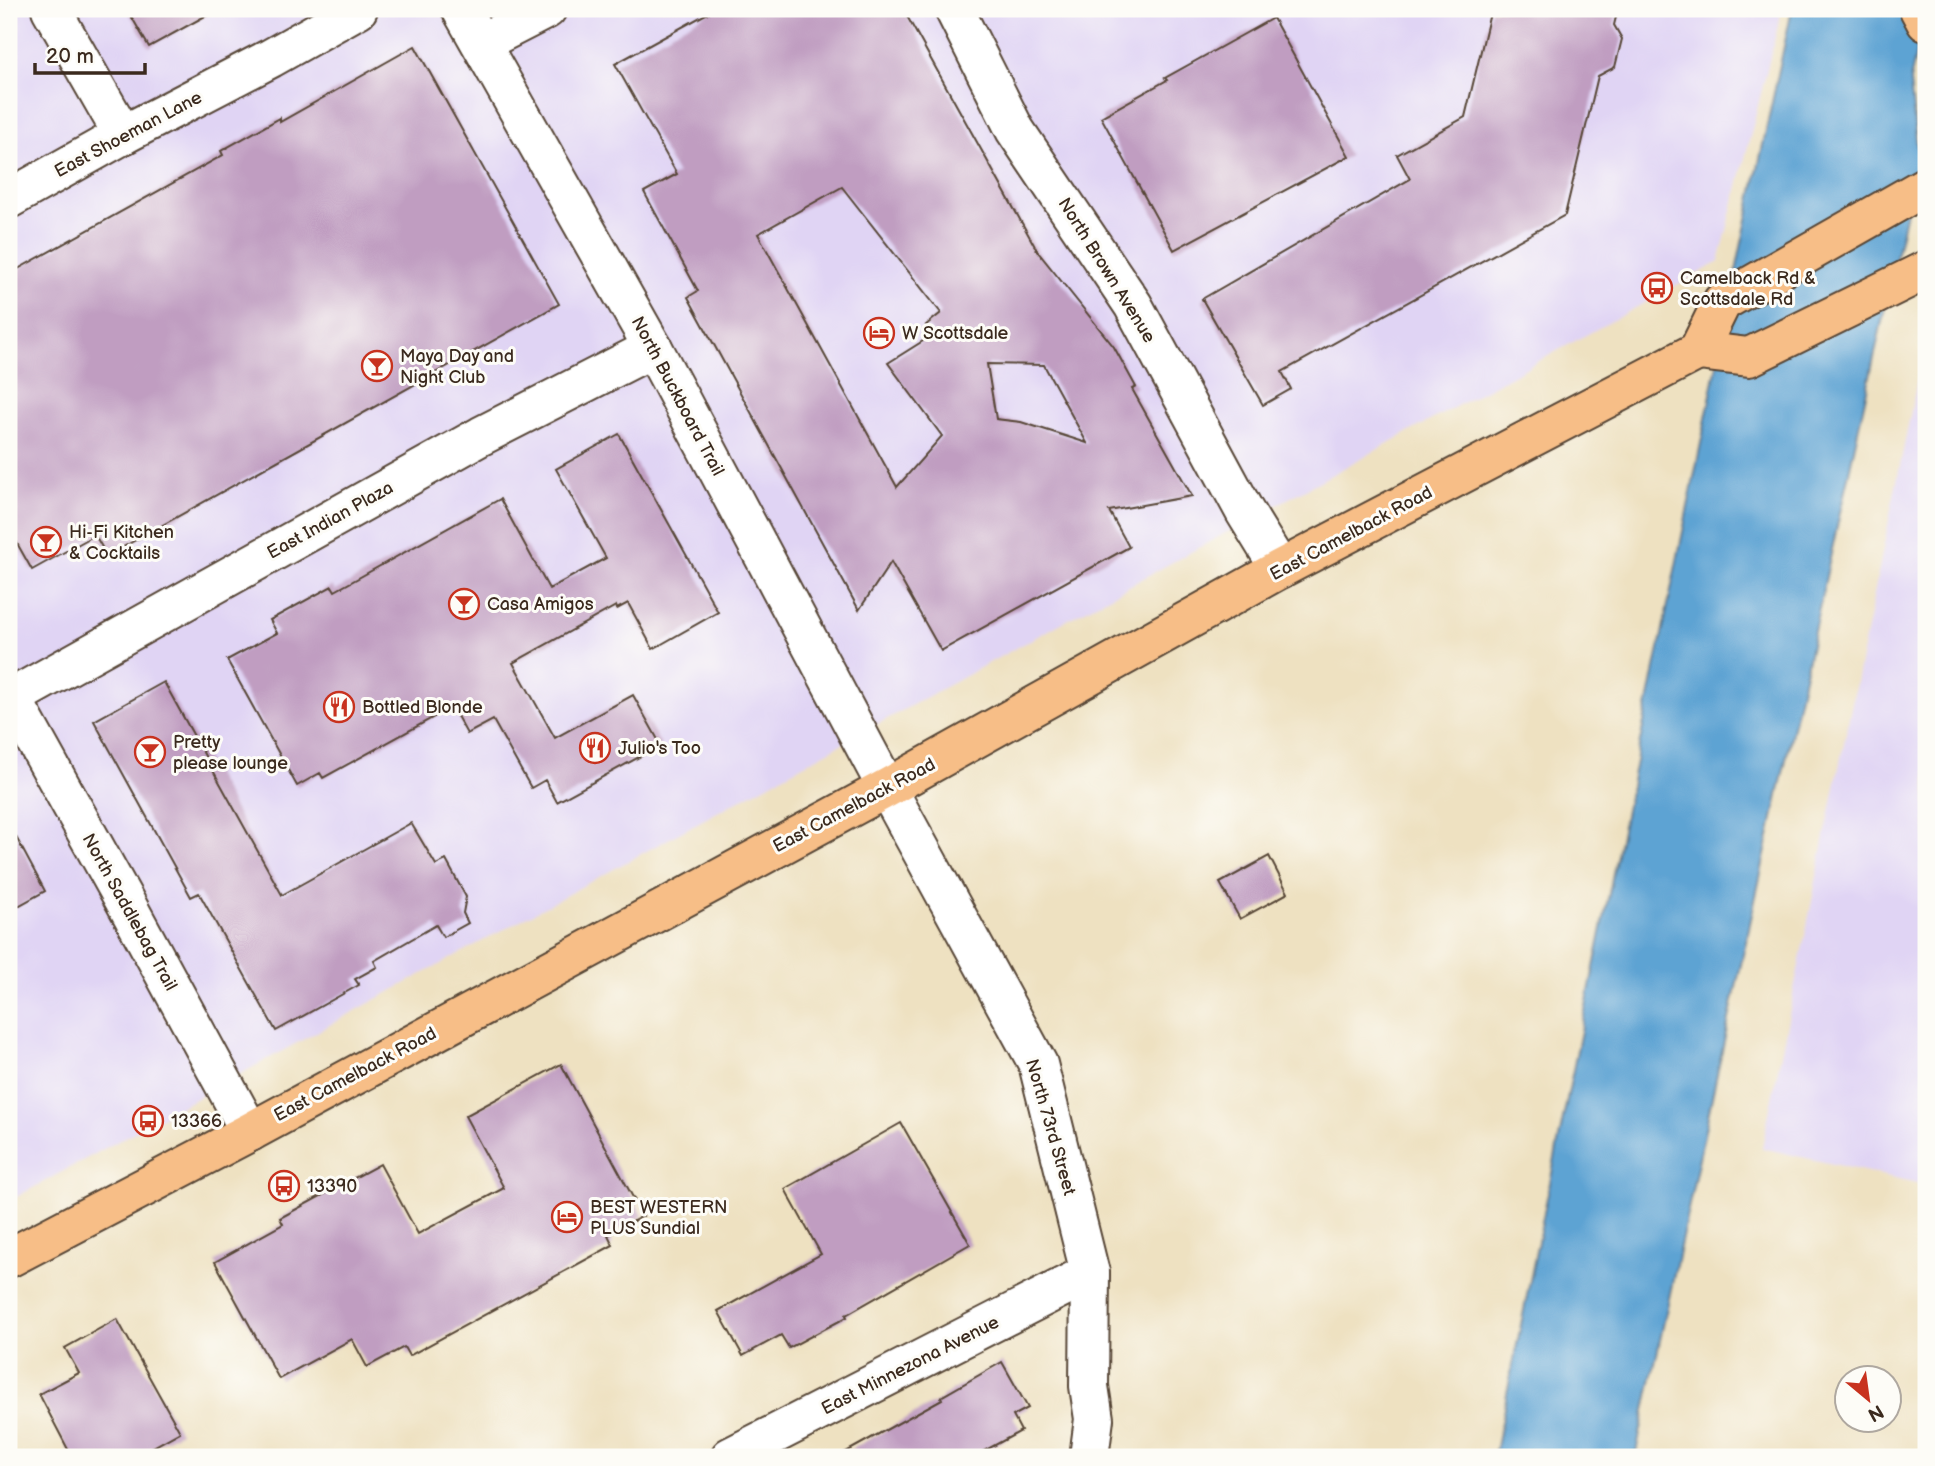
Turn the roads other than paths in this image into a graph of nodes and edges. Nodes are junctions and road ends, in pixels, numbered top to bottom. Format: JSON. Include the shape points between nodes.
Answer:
{"nodes":[{"id":1,"x":51,"y":9,"type":"edge"},
{"id":2,"x":358,"y":9,"type":"edge"},
{"id":3,"x":461,"y":9,"type":"edge"},
{"id":4,"x":547,"y":9,"type":"edge"},
{"id":5,"x":954,"y":9,"type":"edge"},
{"id":6,"x":1919,"y":9,"type":"edge"},
{"id":7,"x":1926,"y":22,"type":"edge"},
{"id":8,"x":481,"y":43,"type":"junction"},
{"id":9,"x":122,"y":135,"type":"junction"},
{"id":10,"x":1926,"y":186,"type":"edge"},
{"id":11,"x":9,"y":199,"type":"edge"},
{"id":12,"x":1926,"y":270,"type":"edge"},
{"id":13,"x":653,"y":348,"type":"junction"},
{"id":14,"x":1698,"y":351,"type":"junction"},
{"id":15,"x":1280,"y":569,"type":"junction"},
{"id":16,"x":10,"y":696,"type":"edge"},
{"id":17,"x":887,"y":788,"type":"junction"},
{"id":18,"x":250,"y":1132,"type":"junction"},
{"id":19,"x":9,"y":1258,"type":"edge"},
{"id":20,"x":1090,"y":1273,"type":"junction"},
{"id":21,"x":730,"y":1457,"type":"edge"},
{"id":22,"x":1089,"y":1457,"type":"edge"}],
"edges":[{"from":1,"to":9,"type":"street"},
{"from":2,"to":9,"type":"street","name":"East Shoeman Lane"},
{"from":3,"to":8,"type":"street","name":"North Buckboard Trail"},
{"from":4,"to":8,"type":"street"},
{"from":5,"to":15,"type":"street","name":"North Brown Avenue","via":[[1015,130],[1133,305]]},
{"from":6,"to":7,"type":"main road"},
{"from":8,"to":13,"type":"street","name":"North Buckboard Trail"},
{"from":9,"to":11,"type":"street","name":"East Shoeman Lane"},
{"from":10,"to":14,"type":"main road","via":[[1723,302]]},
{"from":12,"to":14,"type":"main road","via":[[1749,357]]},
{"from":13,"to":16,"type":"street","name":"East Indian Plaza","via":[[481,436]]},
{"from":13,"to":17,"type":"street","name":"North Buckboard Trail"},
{"from":14,"to":15,"type":"main road","name":"East Camelback Road"},
{"from":15,"to":17,"type":"main road","name":"East Camelback Road"},
{"from":16,"to":18,"type":"street","name":"North Saddlebag Trail"},
{"from":17,"to":18,"type":"main road","name":"East Camelback Road"},
{"from":17,"to":20,"type":"street","name":"North 73rd Street","via":[[1038,1064]]},
{"from":18,"to":19,"type":"main road","name":"East Camelback Road"},
{"from":20,"to":21,"type":"street","name":"East Minnezona Avenue"},
{"from":20,"to":22,"type":"street","name":"North 73rd Street","via":[[1094,1419]]}]}
